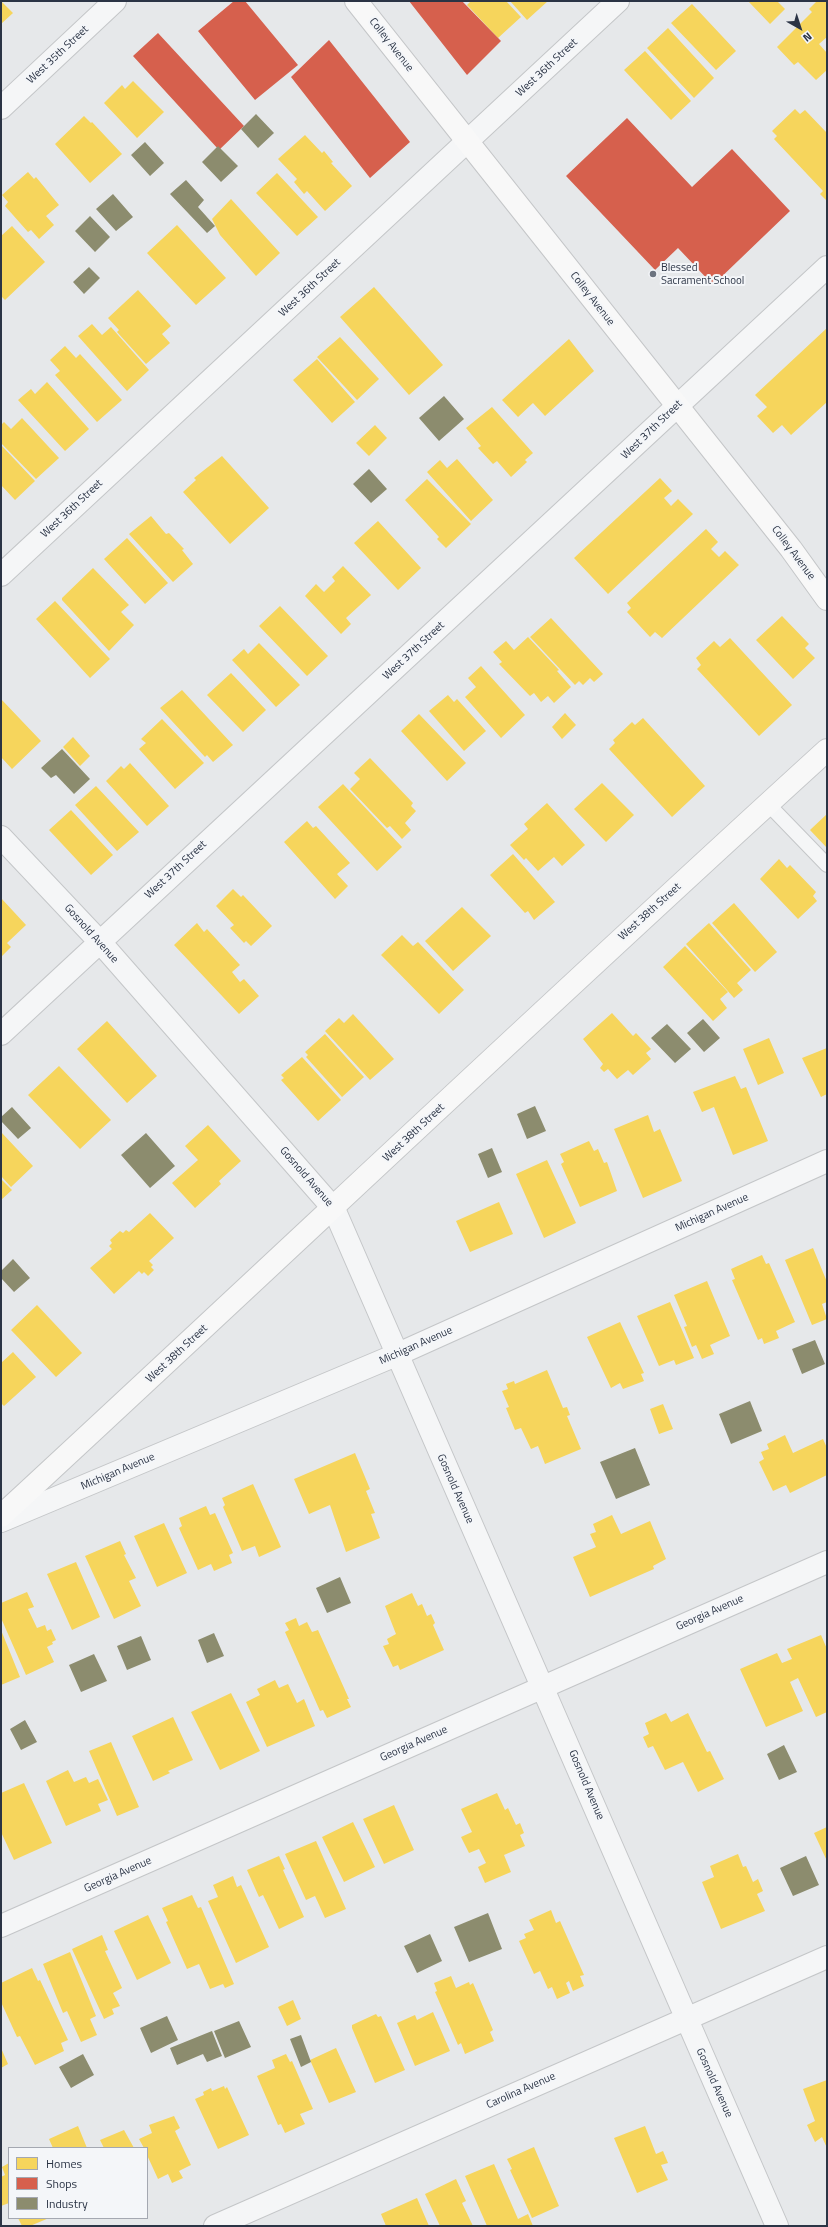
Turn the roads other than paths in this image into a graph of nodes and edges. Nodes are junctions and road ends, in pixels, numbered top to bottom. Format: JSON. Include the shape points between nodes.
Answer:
{"nodes":[{"id":1,"x":116,"y":1,"type":"edge"},
{"id":2,"x":356,"y":1,"type":"edge"},
{"id":3,"x":618,"y":1,"type":"edge"},
{"id":4,"x":1,"y":108,"type":"edge"},
{"id":5,"x":467,"y":142,"type":"junction"},
{"id":6,"x":827,"y":267,"type":"edge"},
{"id":7,"x":677,"y":405,"type":"junction"},
{"id":8,"x":1,"y":575,"type":"edge"},
{"id":9,"x":827,"y":599,"type":"edge"},
{"id":10,"x":827,"y":750,"type":"edge"},
{"id":11,"x":768,"y":804,"type":"junction"},
{"id":12,"x":1,"y":837,"type":"edge"},
{"id":13,"x":827,"y":865,"type":"edge"},
{"id":14,"x":100,"y":942,"type":"junction"},
{"id":15,"x":1,"y":1034,"type":"edge"},
{"id":16,"x":827,"y":1162,"type":"edge"},
{"id":17,"x":334,"y":1208,"type":"junction"},
{"id":18,"x":396,"y":1355,"type":"junction"},
{"id":19,"x":1,"y":1516,"type":"edge"},
{"id":20,"x":1,"y":1520,"type":"edge"},
{"id":21,"x":827,"y":1562,"type":"edge"},
{"id":22,"x":544,"y":1687,"type":"junction"},
{"id":23,"x":1,"y":1926,"type":"edge"},
{"id":24,"x":827,"y":1957,"type":"edge"},
{"id":25,"x":686,"y":2018,"type":"junction"},
{"id":26,"x":215,"y":2226,"type":"edge"},
{"id":27,"x":777,"y":2226,"type":"edge"}],
"edges":[{"from":1,"to":4,"type":"street","name":"West 35th Street"},
{"from":2,"to":5,"type":"main road","name":"Colley Avenue"},
{"from":3,"to":5,"type":"street","name":"West 36th Street"},
{"from":5,"to":7,"type":"main road","name":"Colley Avenue"},
{"from":5,"to":8,"type":"street","name":"West 36th Street"},
{"from":6,"to":7,"type":"street","name":"West 37th Street"},
{"from":7,"to":9,"type":"main road","name":"Colley Avenue"},
{"from":7,"to":14,"type":"street","name":"West 37th Street","via":[[648,435]]},
{"from":10,"to":11,"type":"main road","name":"West 38th Street"},
{"from":11,"to":13,"type":"lane"},
{"from":11,"to":17,"type":"main road","name":"West 38th Street","via":[[579,977]]},
{"from":12,"to":14,"type":"street","name":"Gosnold Avenue"},
{"from":14,"to":15,"type":"street","name":"West 37th Street"},
{"from":14,"to":17,"type":"street","name":"Gosnold Avenue"},
{"from":16,"to":18,"type":"street","name":"Michigan Avenue"},
{"from":17,"to":18,"type":"street","name":"Gosnold Avenue"},
{"from":17,"to":19,"type":"main road","name":"West 38th Street"},
{"from":18,"to":20,"type":"street","name":"Michigan Avenue"},
{"from":18,"to":22,"type":"street","name":"Gosnold Avenue"},
{"from":21,"to":22,"type":"street","name":"Georgia Avenue"},
{"from":22,"to":23,"type":"street","name":"Georgia Avenue"},
{"from":22,"to":25,"type":"street","name":"Gosnold Avenue"},
{"from":24,"to":25,"type":"street","name":"Carolina Avenue"},
{"from":25,"to":26,"type":"street","name":"Carolina Avenue"},
{"from":25,"to":27,"type":"street","name":"Gosnold Avenue"}]}
